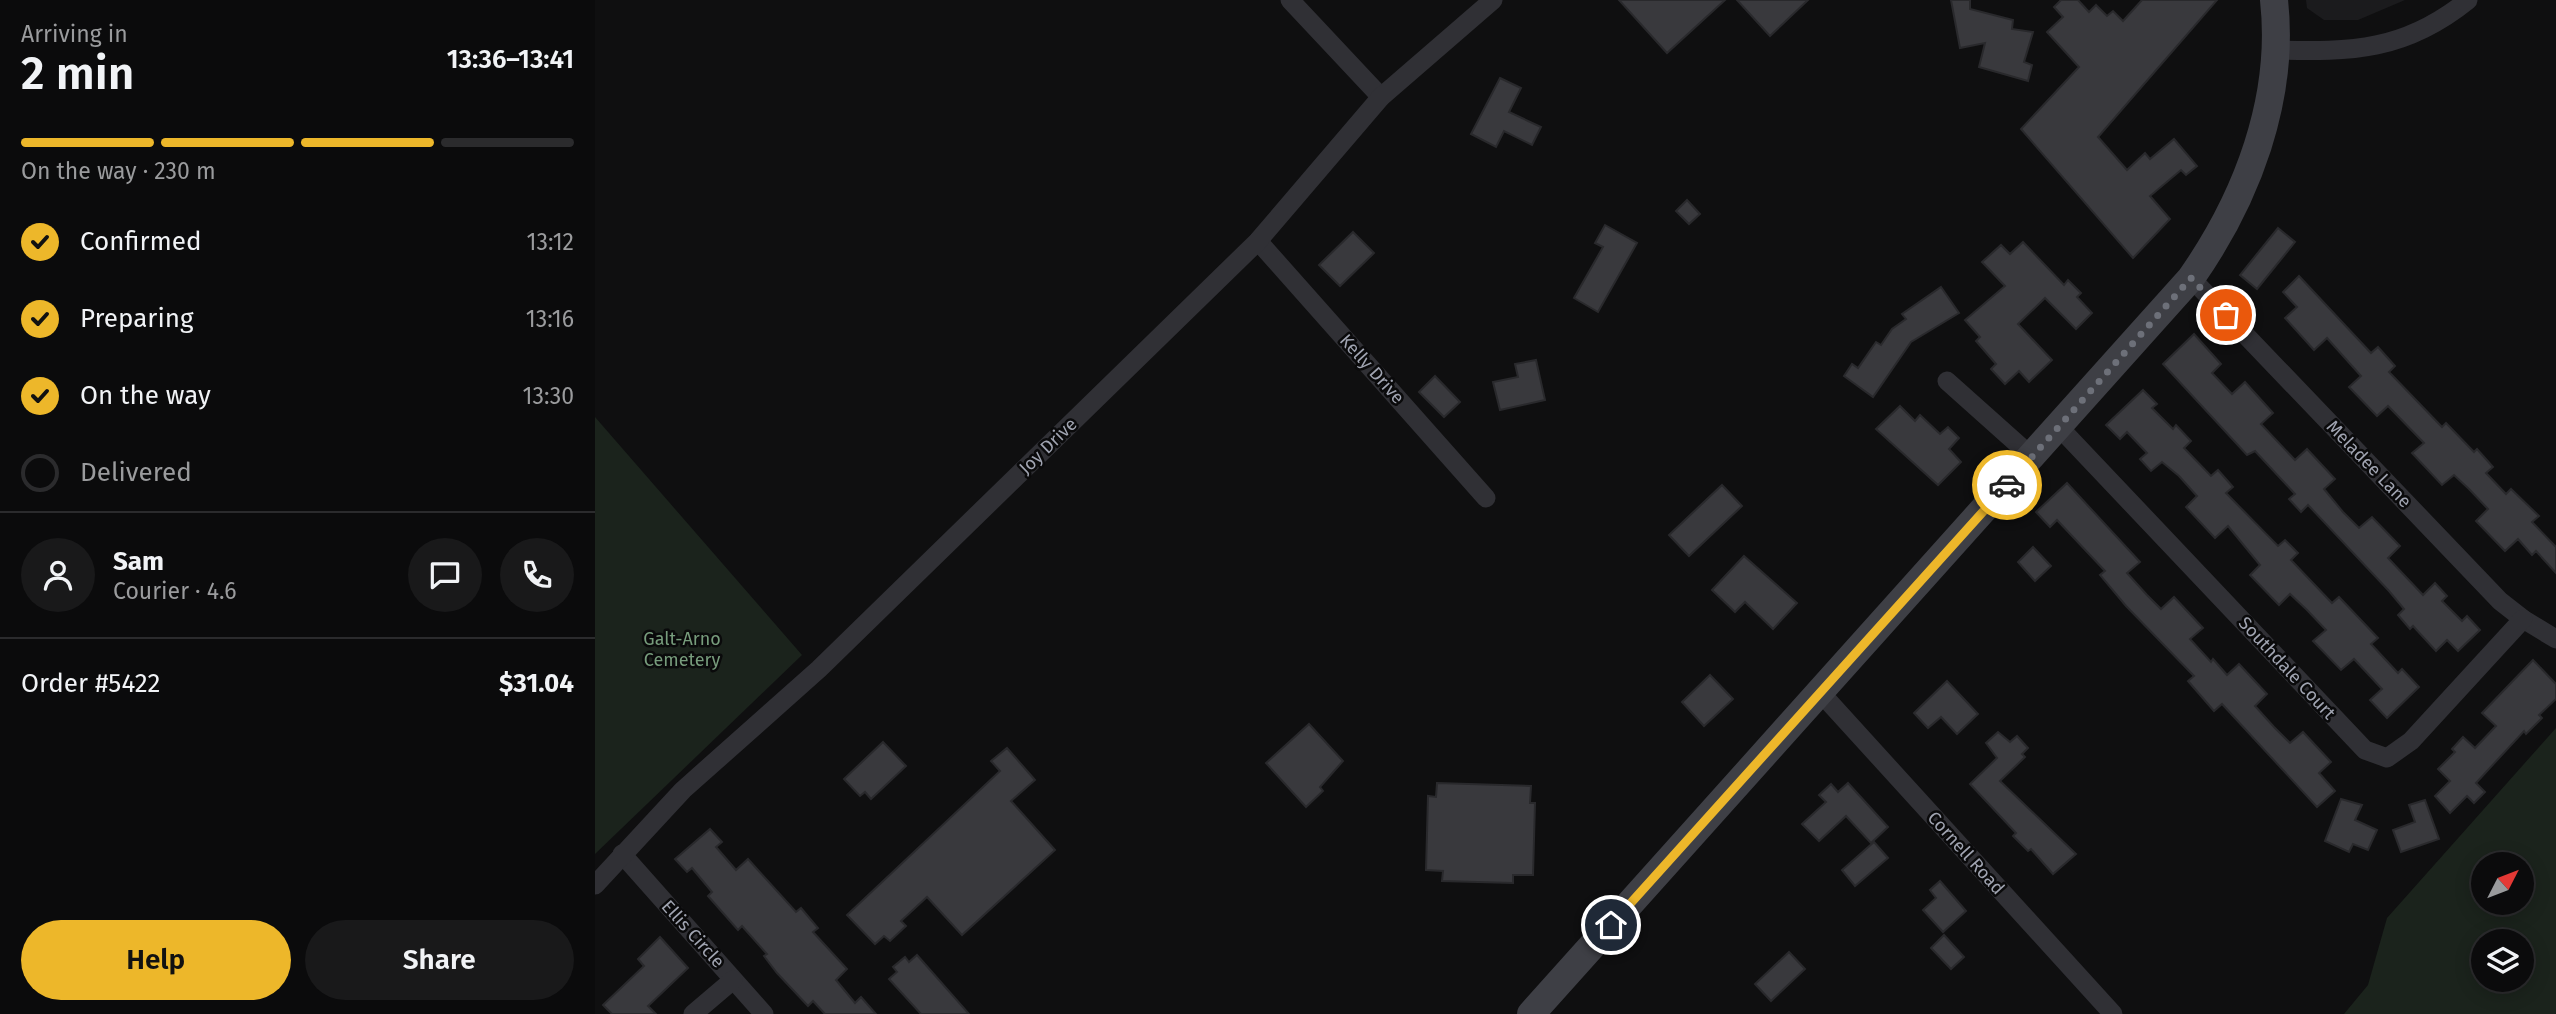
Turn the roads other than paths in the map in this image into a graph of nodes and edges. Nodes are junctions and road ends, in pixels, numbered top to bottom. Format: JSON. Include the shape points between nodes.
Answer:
{"nodes":[{"id":1,"x":1290,"y":0,"type":"edge"},
{"id":2,"x":1493,"y":0,"type":"edge"},
{"id":3,"x":2274,"y":0,"type":"edge"},
{"id":4,"x":2467,"y":0,"type":"edge"},
{"id":5,"x":2275,"y":50,"type":"junction"},
{"id":6,"x":1381,"y":97,"type":"junction"},
{"id":7,"x":1258,"y":241,"type":"junction"},
{"id":8,"x":2191,"y":278,"type":"junction"},
{"id":9,"x":1947,"y":381,"type":"dead end"},
{"id":10,"x":2059,"y":427,"type":"junction"},
{"id":11,"x":2032,"y":457,"type":"junction"},
{"id":12,"x":1486,"y":498,"type":"dead end"},
{"id":13,"x":2522,"y":619,"type":"junction"},
{"id":14,"x":2556,"y":639,"type":"edge"},
{"id":15,"x":1821,"y":692,"type":"junction"},
{"id":16,"x":622,"y":854,"type":"junction"},
{"id":17,"x":595,"y":885,"type":"edge"},
{"id":18,"x":733,"y":980,"type":"junction"},
{"id":19,"x":692,"y":1014,"type":"edge"},
{"id":20,"x":764,"y":1014,"type":"edge"},
{"id":21,"x":1531,"y":1014,"type":"edge"},
{"id":22,"x":2113,"y":1014,"type":"edge"}],
"edges":[{"from":1,"to":6,"type":"street"},
{"from":2,"to":6,"type":"street","name":"Joy Drive"},
{"from":3,"to":5,"type":"main road"},
{"from":4,"to":5,"type":"street","via":[[2433,25],[2385,45],[2334,52]]},
{"from":5,"to":8,"type":"main road","via":[[2267,110],[2248,175],[2230,215]]},
{"from":6,"to":7,"type":"street","name":"Joy Drive"},
{"from":7,"to":12,"type":"street","name":"Kelly Drive"},
{"from":7,"to":16,"type":"street","name":"Joy Drive","via":[[819,669],[683,790]]},
{"from":8,"to":10,"type":"main road"},
{"from":8,"to":13,"type":"street","name":"Meladee Lane"},
{"from":9,"to":11,"type":"street"},
{"from":10,"to":11,"type":"main road"},
{"from":10,"to":13,"type":"street","name":"Southdale Court","via":[[2365,750],[2387,758],[2411,741]]},
{"from":11,"to":15,"type":"main road"},
{"from":13,"to":14,"type":"street","name":"Meladee Lane"},
{"from":15,"to":21,"type":"main road"},
{"from":15,"to":22,"type":"street","name":"Cornell Road"},
{"from":16,"to":17,"type":"street","name":"Joy Drive"},
{"from":16,"to":18,"type":"street","name":"Ellis Circle"},
{"from":18,"to":19,"type":"street"},
{"from":18,"to":20,"type":"street","name":"Ellis Circle"}]}
